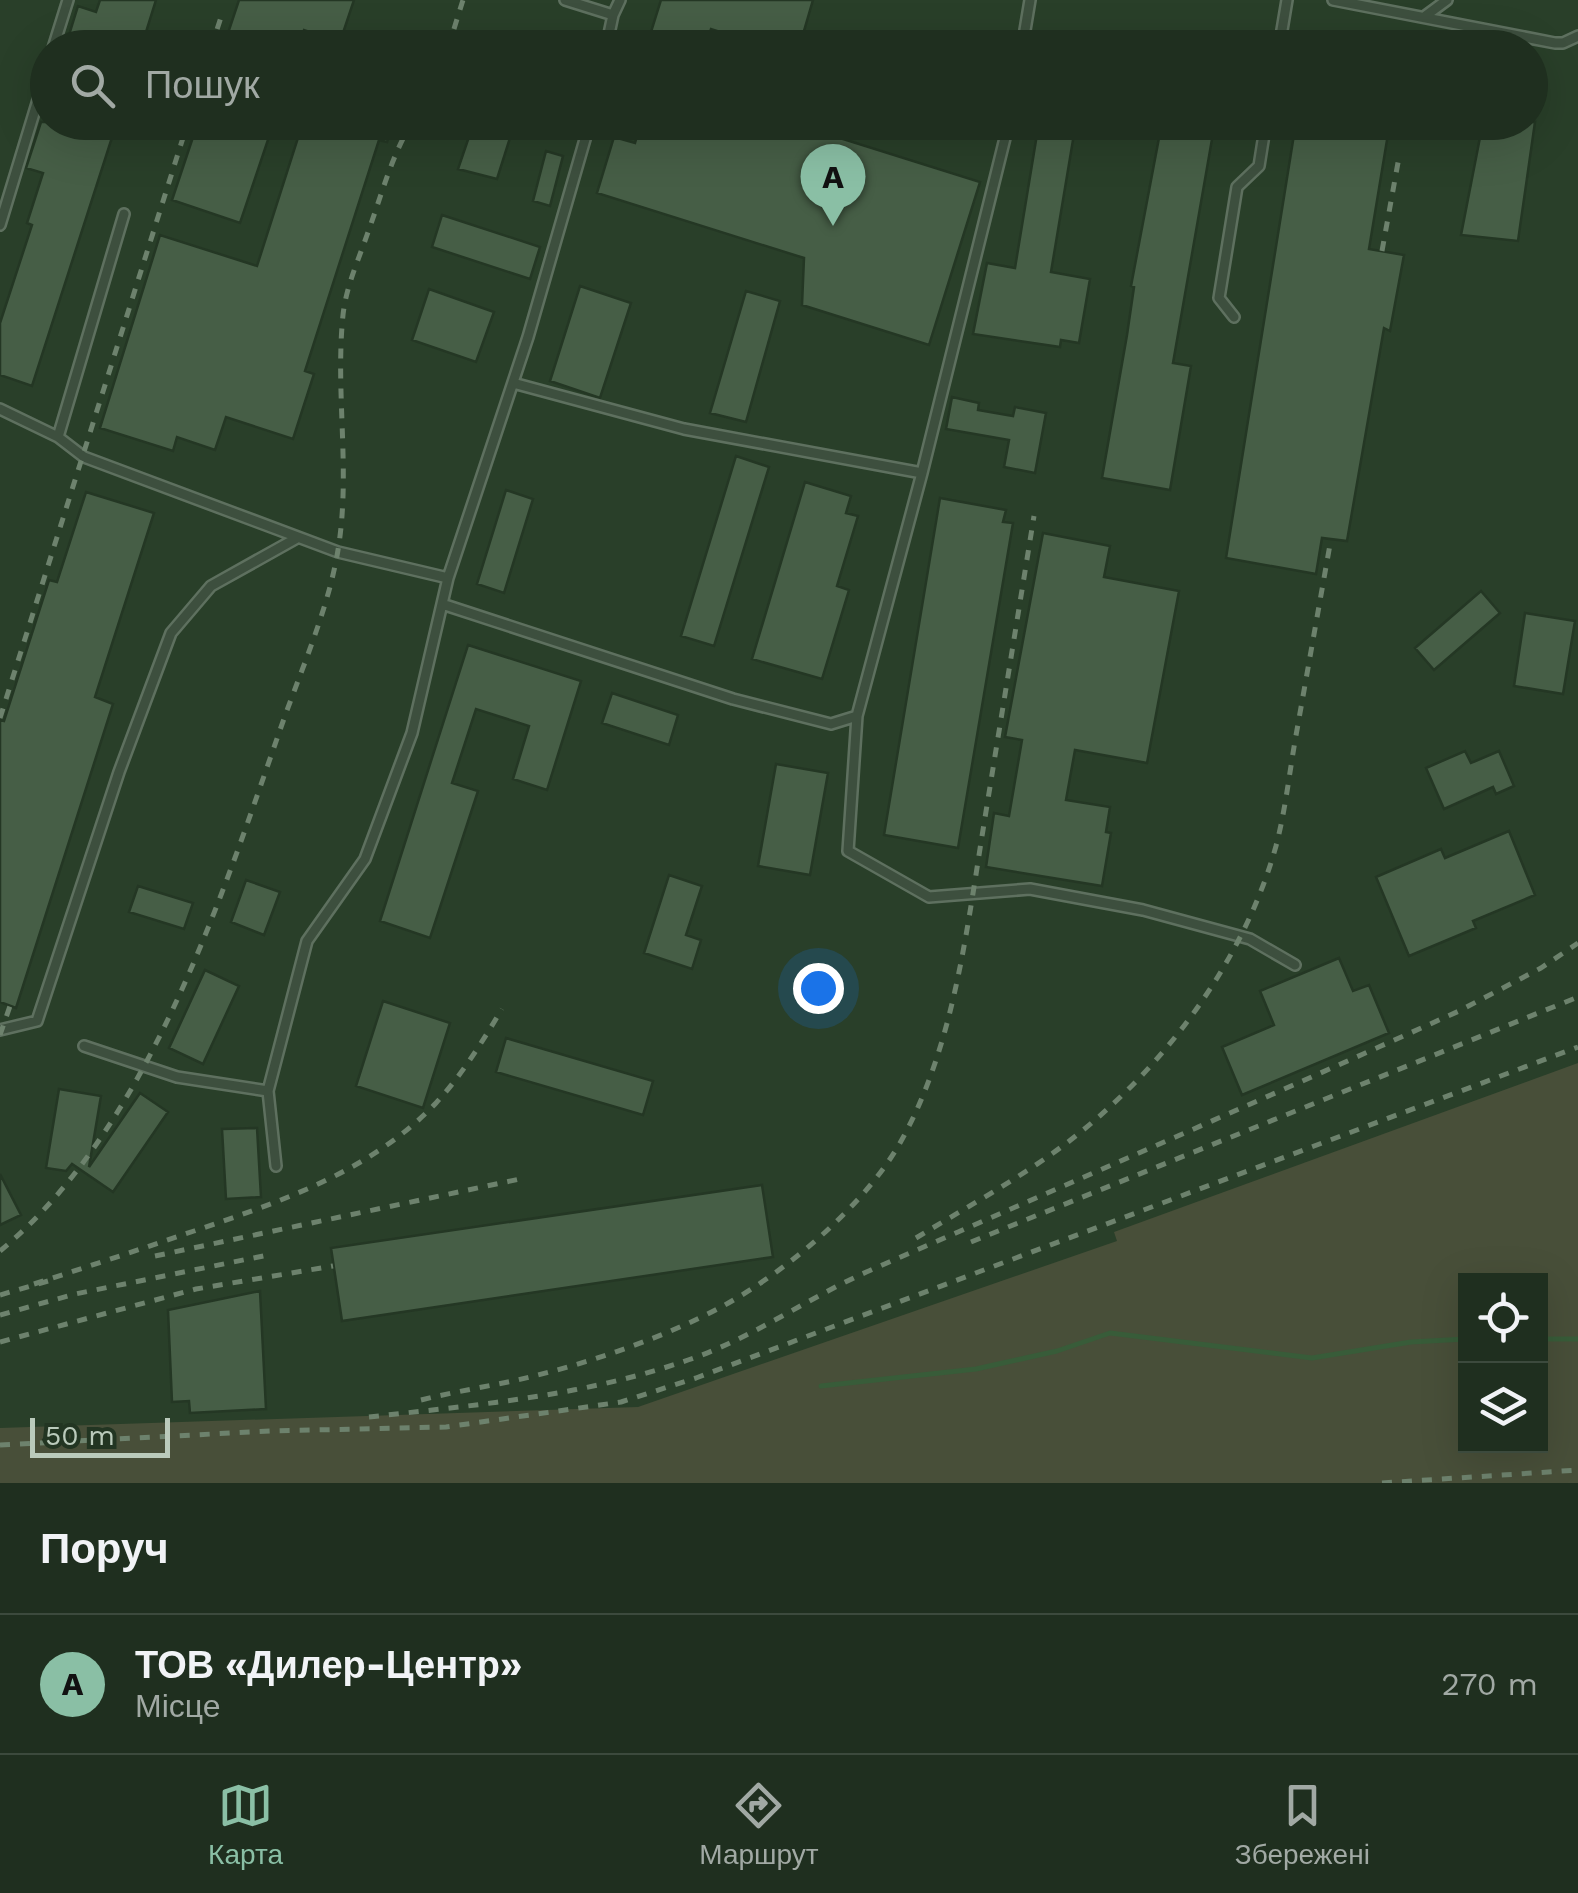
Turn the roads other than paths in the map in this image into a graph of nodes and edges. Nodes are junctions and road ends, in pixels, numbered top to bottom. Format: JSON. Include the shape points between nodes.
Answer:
{"nodes":[{"id":1,"x":68,"y":0,"type":"edge"},
{"id":2,"x":566,"y":0,"type":"edge"},
{"id":3,"x":620,"y":0,"type":"edge"},
{"id":4,"x":1030,"y":0,"type":"edge"},
{"id":5,"x":1287,"y":0,"type":"edge"},
{"id":6,"x":1333,"y":0,"type":"edge"},
{"id":7,"x":1446,"y":0,"type":"edge"},
{"id":8,"x":613,"y":15,"type":"junction"},
{"id":9,"x":1424,"y":17,"type":"junction"},
{"id":10,"x":59,"y":30,"type":"edge"},
{"id":11,"x":610,"y":30,"type":"edge"},
{"id":12,"x":1025,"y":30,"type":"edge"},
{"id":13,"x":1282,"y":30,"type":"edge"},
{"id":14,"x":1490,"y":30,"type":"edge"},
{"id":15,"x":1578,"y":36,"type":"edge"},
{"id":16,"x":1548,"y":42,"type":"edge"},
{"id":17,"x":30,"y":126,"type":"edge"},
{"id":18,"x":585,"y":140,"type":"edge"},
{"id":19,"x":1005,"y":140,"type":"edge"},
{"id":20,"x":1263,"y":140,"type":"edge"},
{"id":21,"x":124,"y":214,"type":"dead end"},
{"id":22,"x":0,"y":225,"type":"edge"},
{"id":23,"x":1234,"y":317,"type":"dead end"},
{"id":24,"x":512,"y":383,"type":"junction"},
{"id":25,"x":0,"y":409,"type":"edge"},
{"id":26,"x":58,"y":437,"type":"junction"},
{"id":27,"x":922,"y":473,"type":"junction"},
{"id":28,"x":296,"y":538,"type":"junction"},
{"id":29,"x":448,"y":578,"type":"junction"},
{"id":30,"x":442,"y":604,"type":"junction"},
{"id":31,"x":857,"y":716,"type":"junction"},
{"id":32,"x":1296,"y":965,"type":"dead end"},
{"id":33,"x":0,"y":1030,"type":"edge"},
{"id":34,"x":84,"y":1046,"type":"dead end"},
{"id":35,"x":268,"y":1091,"type":"junction"},
{"id":36,"x":276,"y":1166,"type":"dead end"}],
"edges":[{"from":1,"to":10,"type":"lane"},
{"from":2,"to":8,"type":"lane"},
{"from":3,"to":8,"type":"lane"},
{"from":4,"to":12,"type":"lane"},
{"from":5,"to":13,"type":"lane"},
{"from":6,"to":9,"type":"lane"},
{"from":7,"to":9,"type":"lane"},
{"from":8,"to":11,"type":"lane"},
{"from":9,"to":14,"type":"lane"},
{"from":15,"to":16,"type":"lane","via":[[1563,44]]},
{"from":17,"to":22,"type":"lane"},
{"from":18,"to":24,"type":"lane"},
{"from":19,"to":27,"type":"lane"},
{"from":20,"to":23,"type":"lane","via":[[1259,166],[1237,187],[1218,298]]},
{"from":21,"to":26,"type":"lane"},
{"from":24,"to":27,"type":"lane","via":[[684,429]]},
{"from":24,"to":29,"type":"lane"},
{"from":25,"to":26,"type":"lane"},
{"from":26,"to":28,"type":"lane","via":[[84,458]]},
{"from":27,"to":31,"type":"lane"},
{"from":28,"to":29,"type":"lane"},
{"from":28,"to":33,"type":"lane","via":[[211,586],[171,633],[37,1021]]},
{"from":29,"to":30,"type":"lane"},
{"from":30,"to":31,"type":"lane","via":[[732,699],[831,724]]},
{"from":30,"to":35,"type":"lane","via":[[412,732],[365,859],[307,942]]},
{"from":31,"to":32,"type":"lane","via":[[848,851],[928,898],[1030,890],[1143,910],[1250,939]]},
{"from":34,"to":35,"type":"lane","via":[[177,1077]]},
{"from":35,"to":36,"type":"lane"}]}
